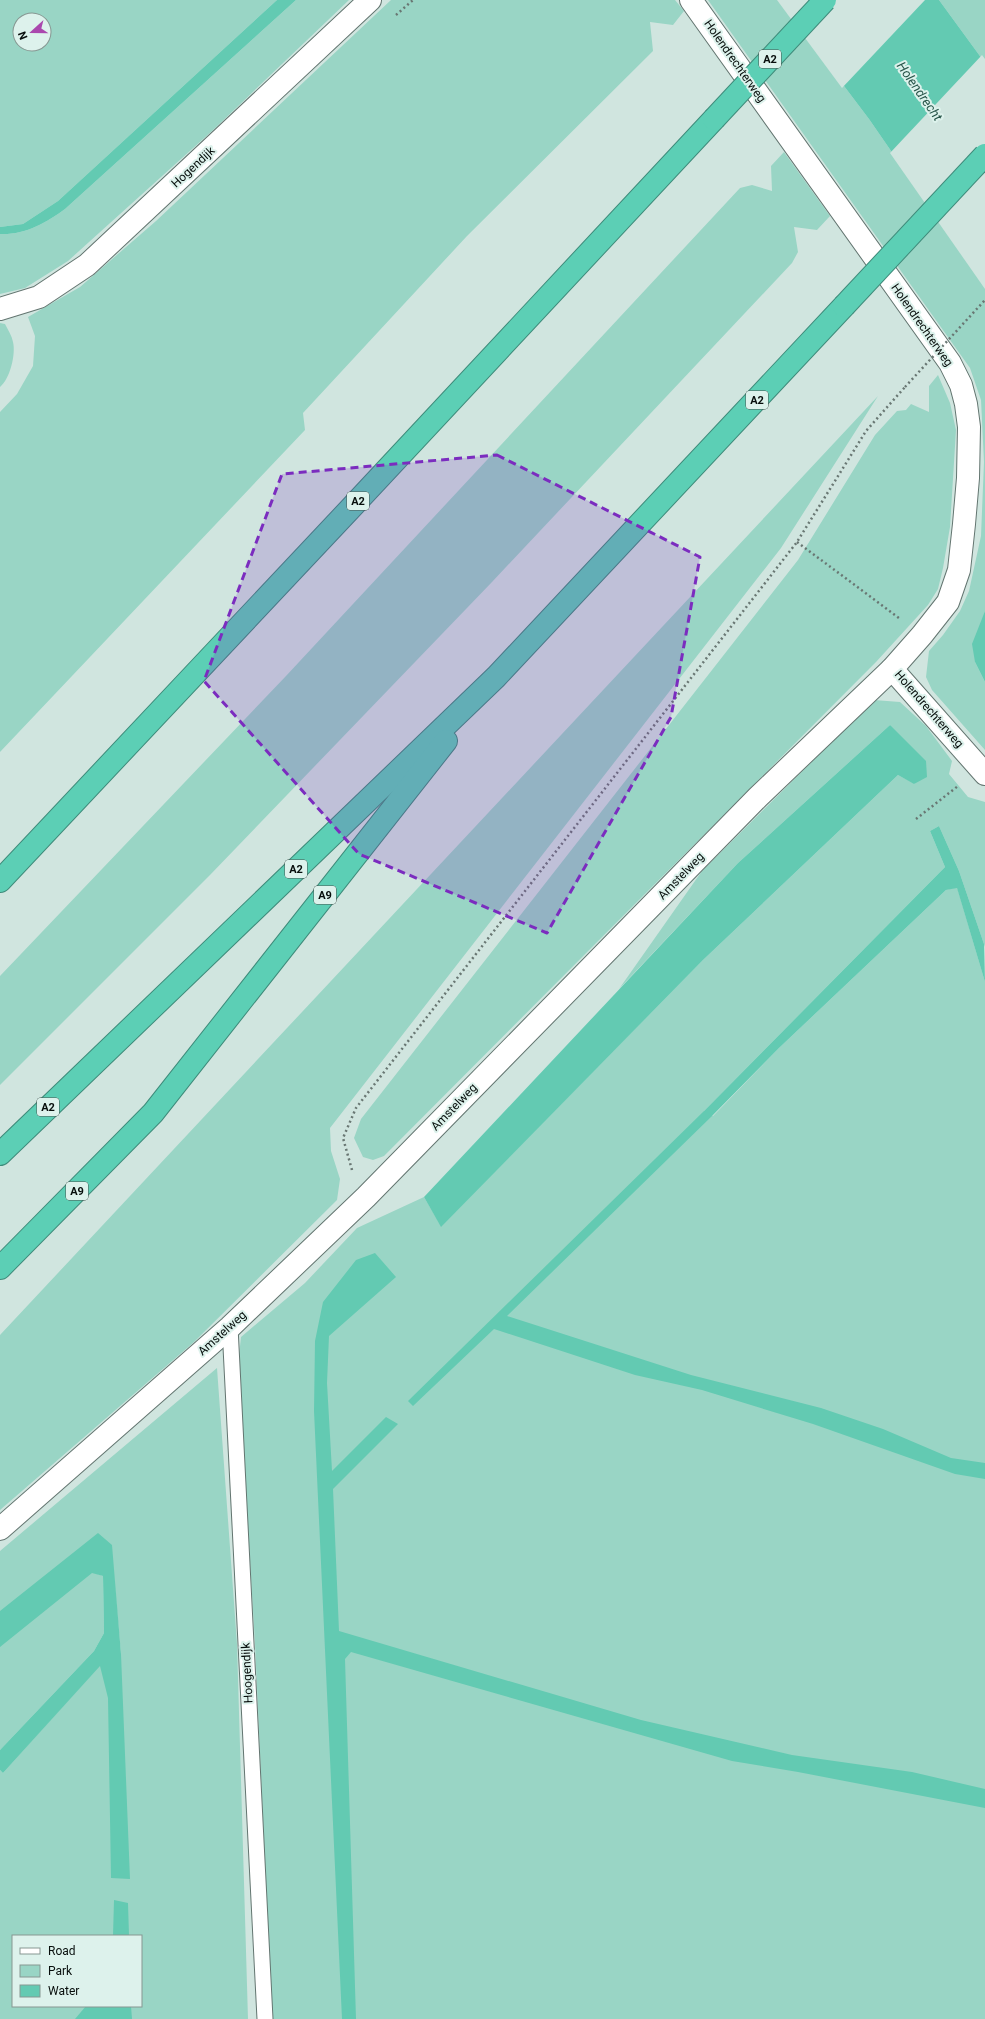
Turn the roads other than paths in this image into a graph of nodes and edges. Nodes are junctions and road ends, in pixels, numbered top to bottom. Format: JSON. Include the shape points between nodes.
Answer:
{"nodes":[{"id":1,"x":370,"y":0,"type":"edge"},
{"id":2,"x":691,"y":0,"type":"edge"},
{"id":3,"x":825,"y":0,"type":"edge"},
{"id":4,"x":985,"y":155,"type":"edge"},
{"id":5,"x":0,"y":309,"type":"edge"},
{"id":6,"x":892,"y":669,"type":"junction"},
{"id":7,"x":496,"y":677,"type":"junction"},
{"id":8,"x":983,"y":771,"type":"edge"},
{"id":9,"x":0,"y":881,"type":"edge"},
{"id":10,"x":0,"y":1154,"type":"edge"},
{"id":11,"x":0,"y":1268,"type":"edge"},
{"id":12,"x":230,"y":1327,"type":"junction"},
{"id":13,"x":0,"y":1529,"type":"edge"},
{"id":14,"x":265,"y":2019,"type":"edge"}],
"edges":[{"from":1,"to":5,"type":"street","name":"Hogendijk","via":[[87,265],[40,297]]},
{"from":2,"to":6,"type":"street","name":"Holendrechterweg","via":[[950,363],[961,385],[969,427],[968,478],[959,570],[948,602]]},
{"from":3,"to":9,"type":"highway","number":"A2","bridge":true},
{"from":4,"to":7,"type":"highway","number":"A2","bridge":true},
{"from":6,"to":8,"type":"street","name":"Holendrechterweg"},
{"from":6,"to":12,"type":"street","name":"Amstelweg","via":[[758,797],[366,1197]]},
{"from":7,"to":10,"type":"highway","number":"A2"},
{"from":7,"to":11,"type":"highway","number":"A9","via":[[154,1113]]},
{"from":12,"to":13,"type":"street","name":"Amstelweg"},
{"from":12,"to":14,"type":"lane","name":"Hoogendijk"}]}
